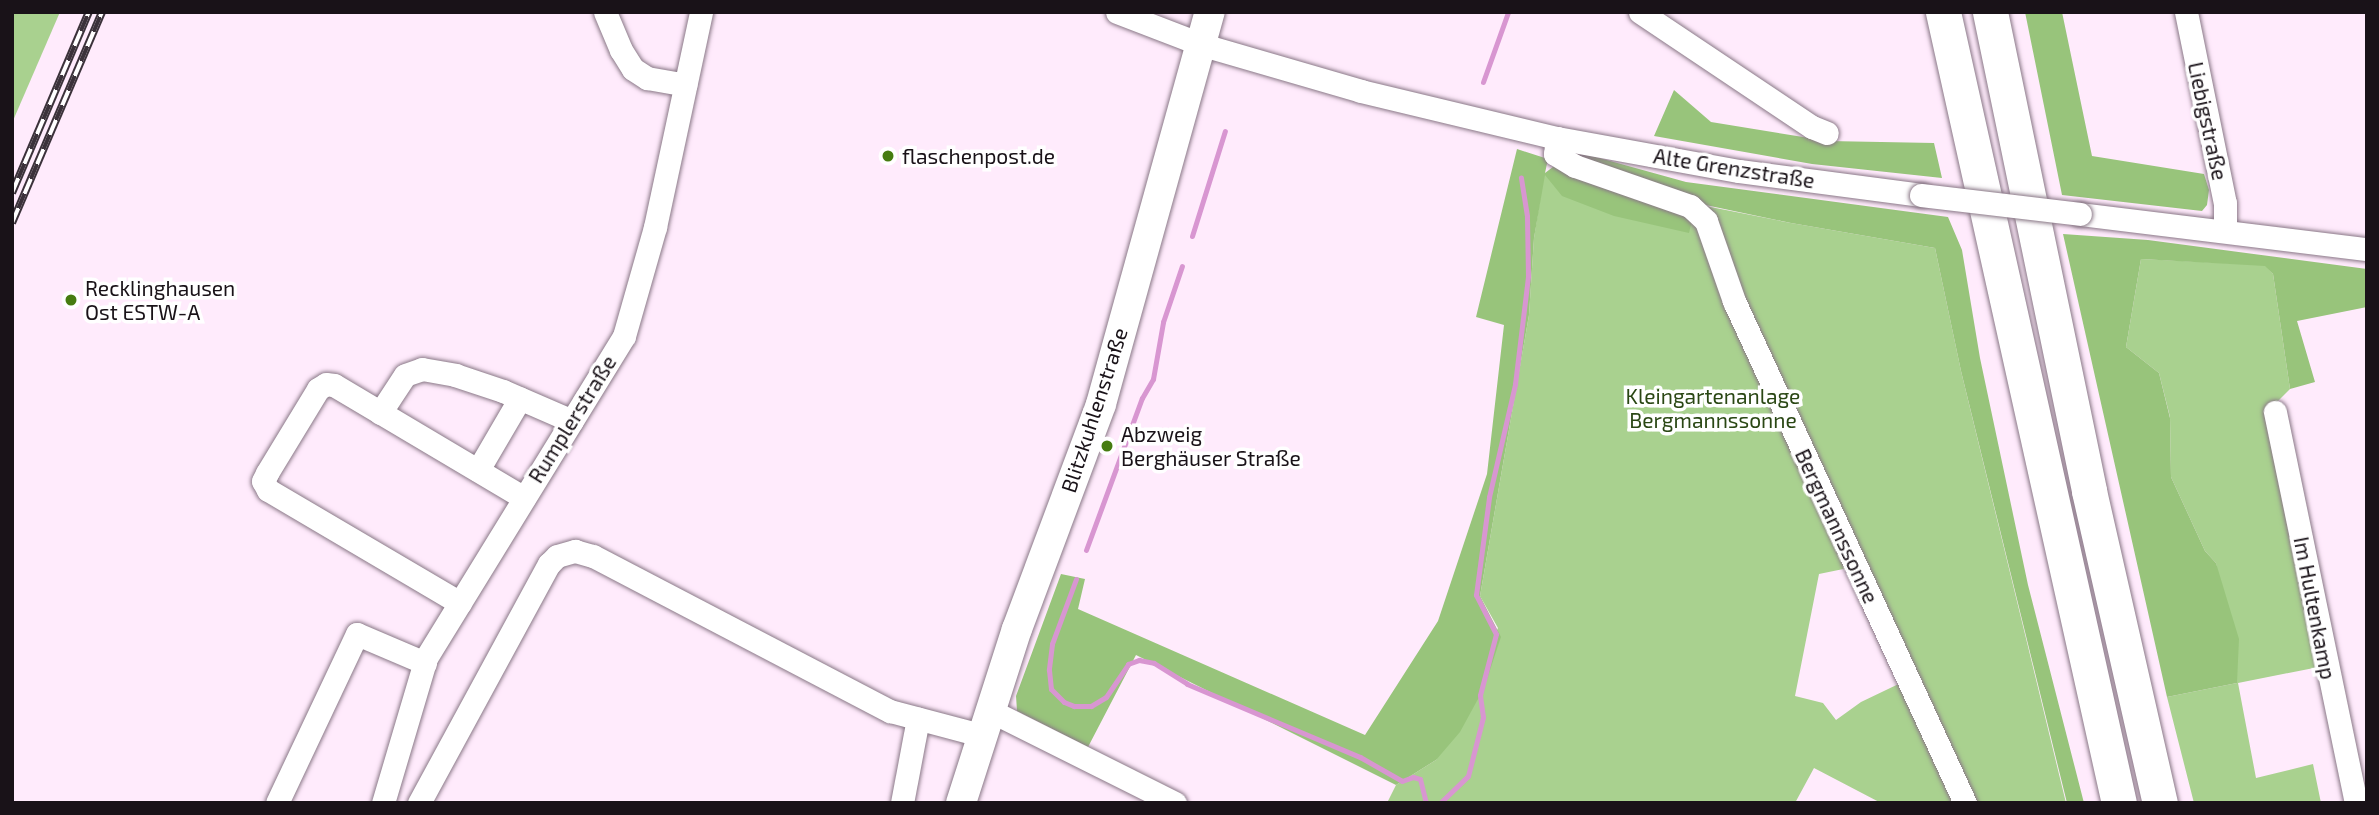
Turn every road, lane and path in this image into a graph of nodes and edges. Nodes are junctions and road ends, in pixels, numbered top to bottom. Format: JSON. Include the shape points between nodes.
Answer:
{"nodes":[{"id":1,"x":605,"y":12,"type":"edge"},
{"id":2,"x":701,"y":12,"type":"edge"},
{"id":3,"x":1116,"y":12,"type":"edge"},
{"id":4,"x":1210,"y":12,"type":"edge"},
{"id":5,"x":1640,"y":12,"type":"edge"},
{"id":6,"x":1943,"y":12,"type":"edge"},
{"id":7,"x":1990,"y":12,"type":"edge"},
{"id":8,"x":2186,"y":12,"type":"edge"},
{"id":9,"x":1203,"y":45,"type":"junction"},
{"id":10,"x":685,"y":85,"type":"junction"},
{"id":11,"x":1827,"y":133,"type":"dead end"},
{"id":12,"x":1557,"y":138,"type":"junction"},
{"id":13,"x":2225,"y":229,"type":"junction"},
{"id":14,"x":2367,"y":249,"type":"edge"},
{"id":15,"x":520,"y":398,"type":"junction"},
{"id":16,"x":2275,"y":412,"type":"dead end"},
{"id":17,"x":380,"y":413,"type":"junction"},
{"id":18,"x":572,"y":421,"type":"junction"},
{"id":19,"x":478,"y":470,"type":"junction"},
{"id":20,"x":524,"y":498,"type":"junction"},
{"id":21,"x":460,"y":604,"type":"junction"},
{"id":22,"x":425,"y":663,"type":"junction"},
{"id":23,"x":918,"y":718,"type":"junction"},
{"id":24,"x":985,"y":723,"type":"junction"},
{"id":25,"x":277,"y":803,"type":"edge"},
{"id":26,"x":383,"y":803,"type":"edge"},
{"id":27,"x":419,"y":803,"type":"edge"},
{"id":28,"x":902,"y":803,"type":"edge"},
{"id":29,"x":961,"y":803,"type":"edge"},
{"id":30,"x":1175,"y":803,"type":"edge"},
{"id":31,"x":1965,"y":803,"type":"edge"},
{"id":32,"x":2119,"y":803,"type":"edge"},
{"id":33,"x":2160,"y":803,"type":"edge"},
{"id":34,"x":2356,"y":803,"type":"edge"}],
"edges":[{"from":1,"to":10,"type":"street","via":[[633,69],[647,78]]},
{"from":2,"to":10,"type":"street","name":"Rumplerstraße"},
{"from":3,"to":9,"type":"street","name":"Alte Grenzstraße"},
{"from":4,"to":9,"type":"main road","name":"Blitzkuhlenstraße"},
{"from":5,"to":11,"type":"street"},
{"from":6,"to":32,"type":"highway"},
{"from":7,"to":33,"type":"highway","via":[[2089,491]]},
{"from":8,"to":13,"type":"street","name":"Liebigstraße","via":[[2225,203]]},
{"from":9,"to":12,"type":"street","name":"Alte Grenzstraße","via":[[1361,91]]},
{"from":9,"to":24,"type":"main road","name":"Blitzkuhlenstraße","via":[[1101,404]]},
{"from":10,"to":18,"type":"street","name":"Rumplerstraße","via":[[655,227],[624,336]]},
{"from":12,"to":13,"type":"street","name":"Alte Grenzstraße","bridge":true,"via":[[1739,171]]},
{"from":12,"to":31,"type":"street","name":"Bergmannssonne","via":[[1555,154],[1575,166],[1690,206],[1706,221],[1734,301]]},
{"from":13,"to":14,"type":"street","name":"Alte Grenzstraße"},
{"from":15,"to":17,"type":"street","via":[[455,375],[422,369],[405,375]]},
{"from":15,"to":18,"type":"street"},
{"from":15,"to":19,"type":"street"},
{"from":16,"to":34,"type":"street","name":"Im Hultenkamp"},
{"from":17,"to":19,"type":"street"},
{"from":17,"to":21,"type":"street","via":[[326,384],[318,389],[263,481],[268,490]]},
{"from":18,"to":20,"type":"street","name":"Rumplerstraße"},
{"from":19,"to":20,"type":"street"},
{"from":20,"to":21,"type":"street","name":"Rumplerstraße"},
{"from":21,"to":22,"type":"street","name":"Rumplerstraße"},
{"from":22,"to":25,"type":"street","via":[[356,634]]},
{"from":22,"to":26,"type":"street","name":"Rumplerstraße"},
{"from":23,"to":24,"type":"street"},
{"from":23,"to":27,"type":"street","via":[[890,711],[593,556],[565,552],[549,564]]},
{"from":23,"to":28,"type":"street"},
{"from":24,"to":29,"type":"main road","name":"Blitzkuhlenstraße"},
{"from":24,"to":30,"type":"street"}]}
